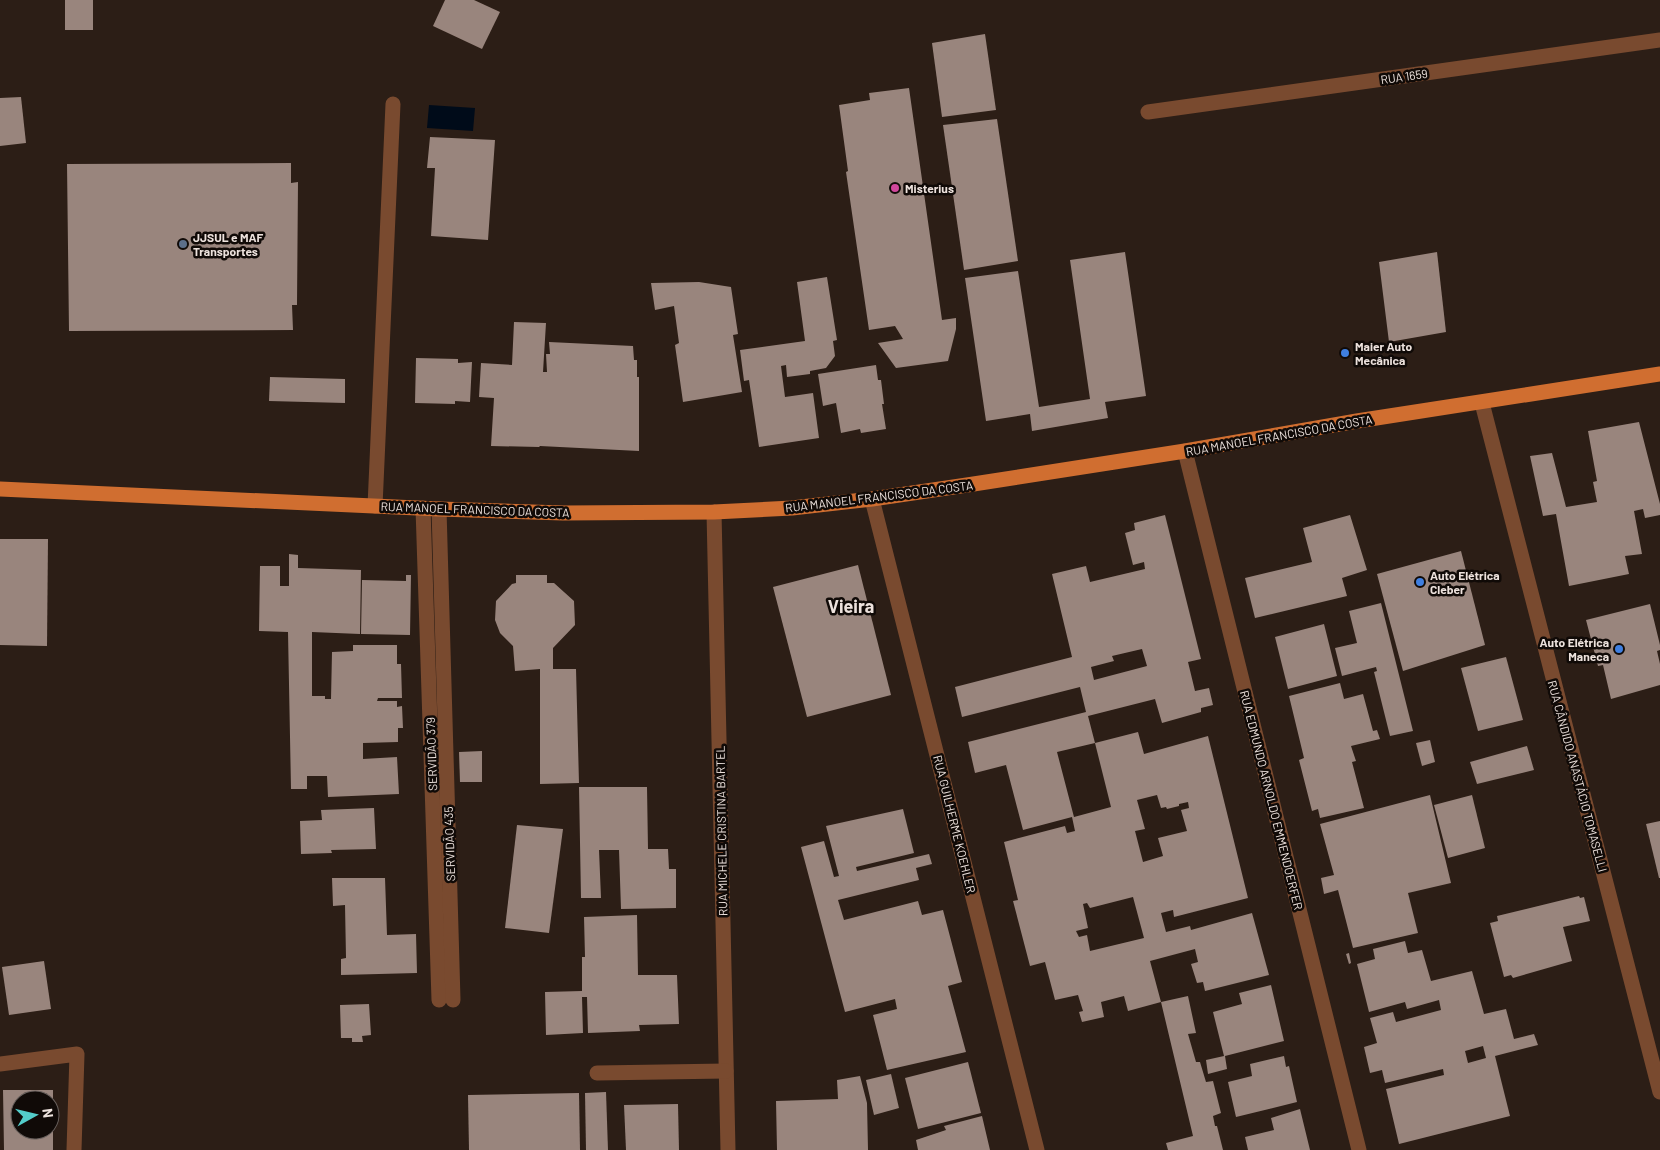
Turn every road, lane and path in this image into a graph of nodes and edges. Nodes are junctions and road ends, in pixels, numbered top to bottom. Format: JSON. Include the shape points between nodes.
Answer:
{"nodes":[{"id":1,"x":1660,"y":40,"type":"edge"},
{"id":2,"x":393,"y":104,"type":"dead end"},
{"id":3,"x":1148,"y":112,"type":"dead end"},
{"id":4,"x":1660,"y":374,"type":"edge"},
{"id":5,"x":1482,"y":402,"type":"junction"},
{"id":6,"x":1184,"y":451,"type":"junction"},
{"id":7,"x":0,"y":489,"type":"edge"},
{"id":8,"x":872,"y":499,"type":"junction"},
{"id":9,"x":375,"y":506,"type":"junction"},
{"id":10,"x":424,"y":508,"type":"junction"},
{"id":11,"x":439,"y":509,"type":"junction"},
{"id":12,"x":714,"y":512,"type":"junction"},
{"id":13,"x":446,"y":1000,"type":"joint"},
{"id":14,"x":0,"y":1064,"type":"edge"},
{"id":15,"x":726,"y":1071,"type":"junction"},
{"id":16,"x":597,"y":1073,"type":"dead end"},
{"id":17,"x":1660,"y":1092,"type":"edge"},
{"id":18,"x":74,"y":1150,"type":"edge"},
{"id":19,"x":728,"y":1150,"type":"edge"},
{"id":20,"x":1037,"y":1150,"type":"edge"},
{"id":21,"x":1359,"y":1150,"type":"edge"}],
"edges":[{"from":1,"to":3,"type":"street","name":"RUA 1659"},
{"from":2,"to":9,"type":"street"},
{"from":4,"to":5,"type":"main road","name":"RUA MANOEL FRANCISCO DA COSTA"},
{"from":5,"to":6,"type":"main road","name":"RUA MANOEL FRANCISCO DA COSTA"},
{"from":5,"to":17,"type":"street","name":"RUA CÂNDIDO ANASTÁCIO TOMASELLI"},
{"from":6,"to":8,"type":"main road","name":"RUA MANOEL FRANCISCO DA COSTA"},
{"from":6,"to":21,"type":"street","name":"RUA EDMUNDO ARNOLDO EMMENDOERFER"},
{"from":7,"to":9,"type":"main road","name":"RUA MANOEL FRANCISCO DA COSTA"},
{"from":8,"to":12,"type":"main road","name":"RUA MANOEL FRANCISCO DA COSTA"},
{"from":8,"to":20,"type":"street","name":"RUA GUILHERME KOEHLER"},
{"from":9,"to":10,"type":"main road","name":"RUA MANOEL FRANCISCO DA COSTA"},
{"from":10,"to":11,"type":"main road","name":"RUA MANOEL FRANCISCO DA COSTA"},
{"from":10,"to":13,"type":"street","name":"SERVIDÃO 379"},
{"from":11,"to":12,"type":"main road","name":"RUA MANOEL FRANCISCO DA COSTA","via":[[573,513]]},
{"from":11,"to":13,"type":"street","name":"SERVIDÃO 435"},
{"from":12,"to":15,"type":"street","name":"RUA MICHELE CRISTINA BARTEL"},
{"from":14,"to":18,"type":"street","via":[[77,1054]]},
{"from":15,"to":16,"type":"street"},
{"from":15,"to":19,"type":"street","name":"RUA MICHELE CRISTINA BARTEL"}]}
